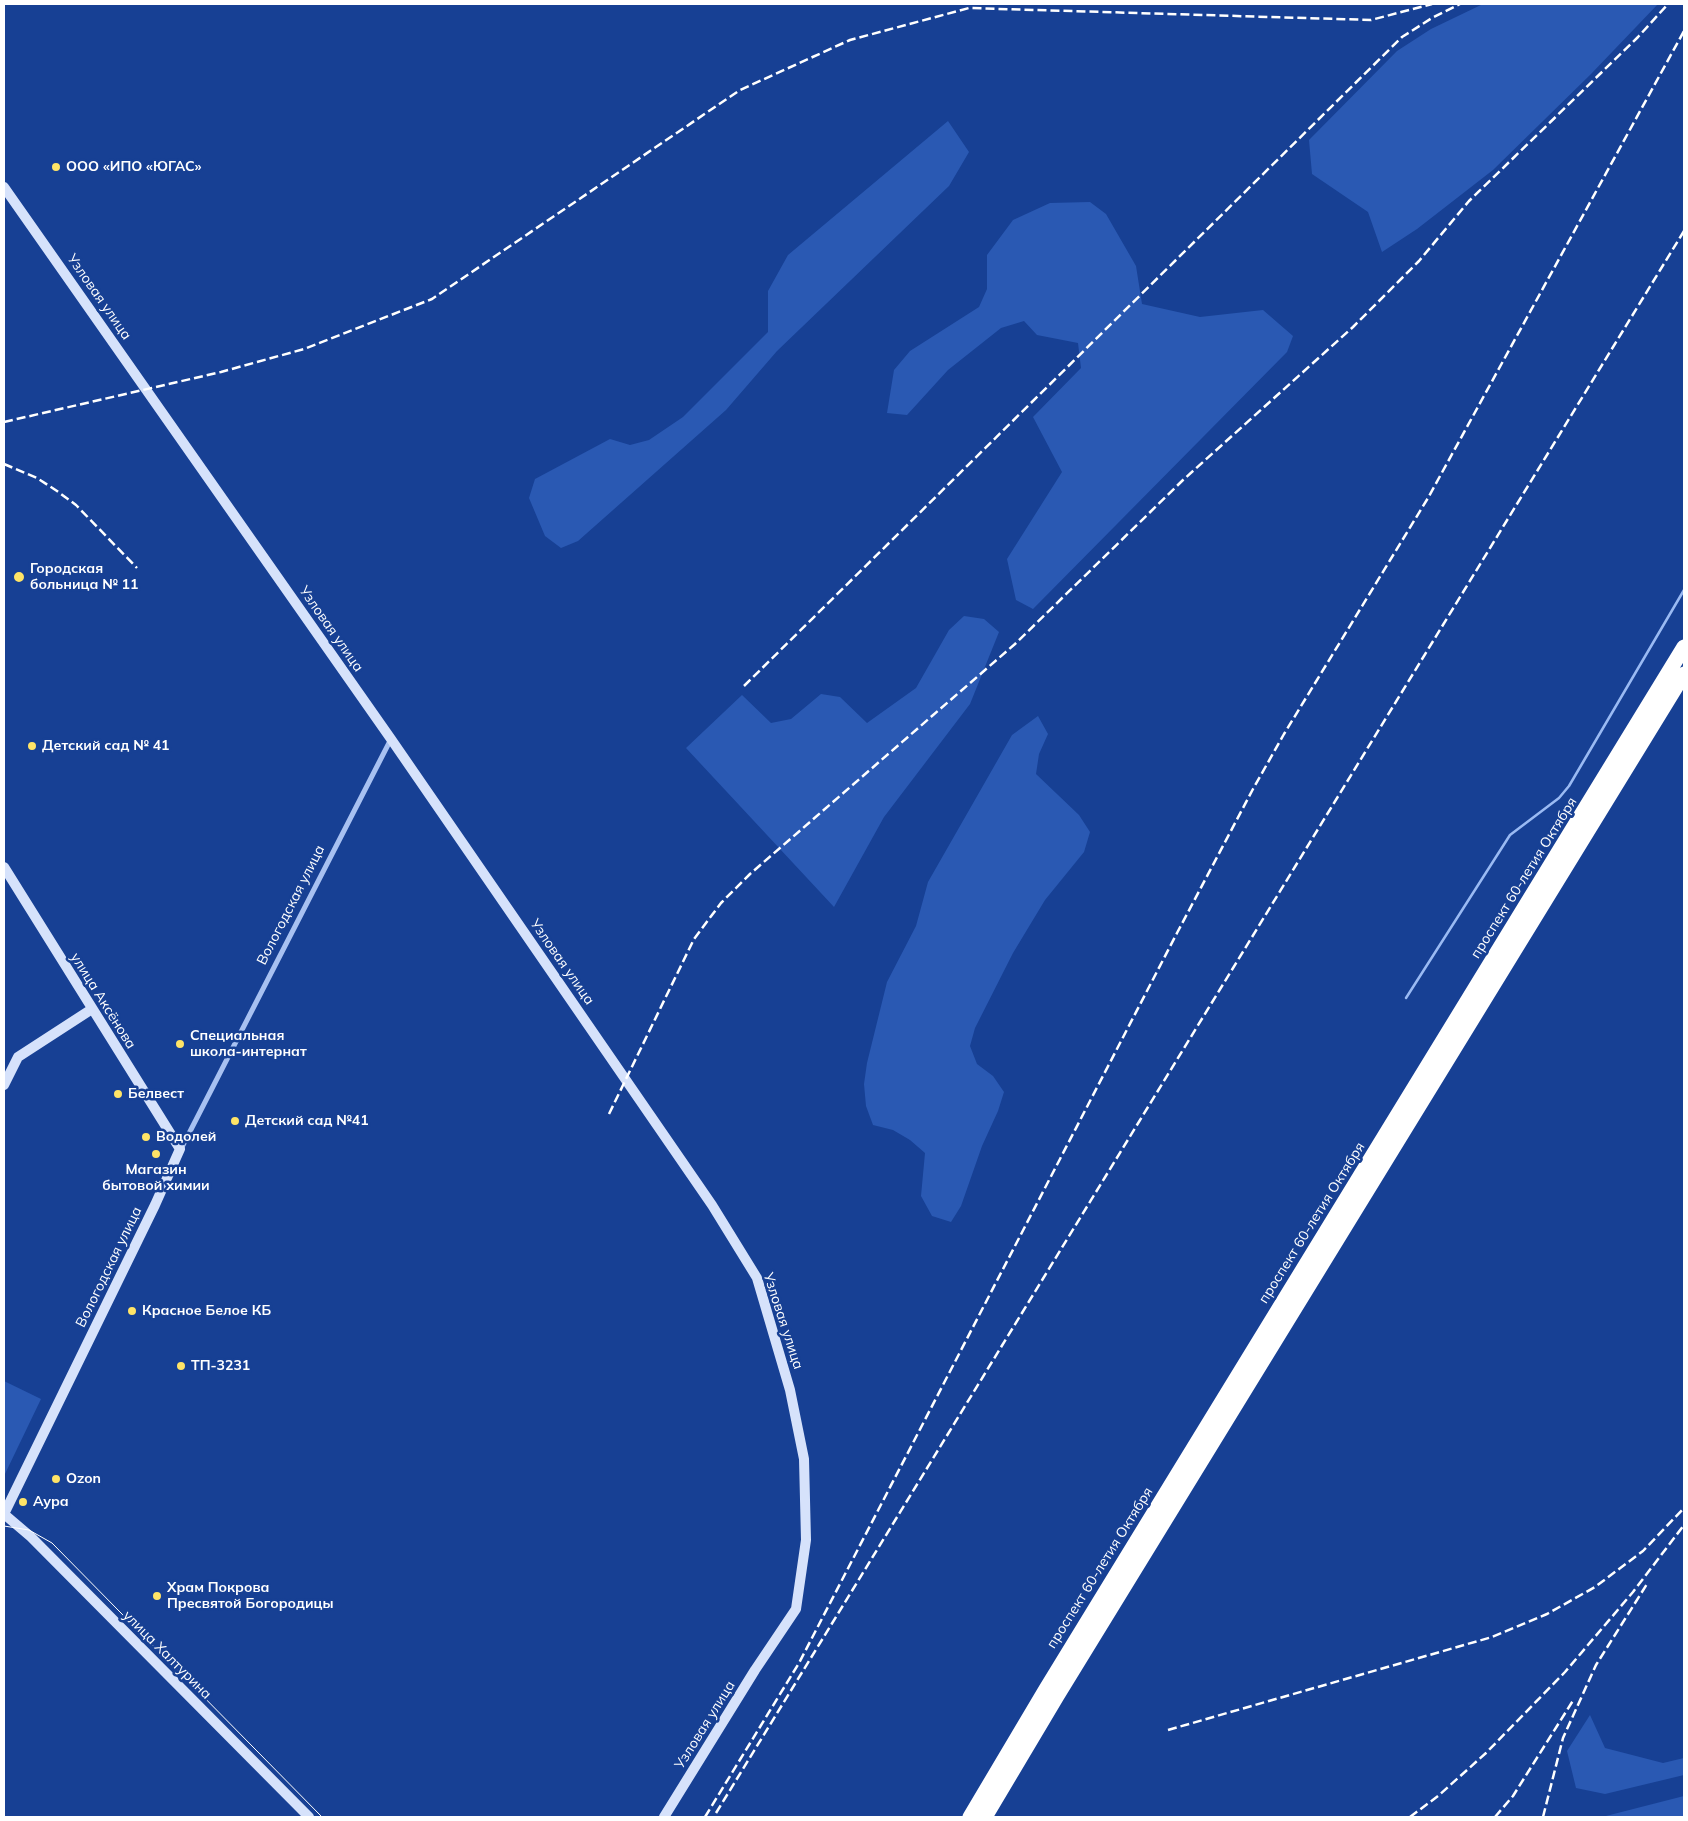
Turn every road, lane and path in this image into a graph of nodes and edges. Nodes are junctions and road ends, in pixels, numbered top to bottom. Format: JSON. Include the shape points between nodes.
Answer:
{"nodes":[{"id":1,"x":4,"y":187,"type":"edge"},
{"id":2,"x":1684,"y":648,"type":"edge"},
{"id":3,"x":1684,"y":674,"type":"edge"},
{"id":4,"x":392,"y":739,"type":"junction"},
{"id":5,"x":4,"y":867,"type":"edge"},
{"id":6,"x":92,"y":1009,"type":"junction"},
{"id":7,"x":4,"y":1084,"type":"edge"},
{"id":8,"x":180,"y":1149,"type":"junction"},
{"id":9,"x":4,"y":1514,"type":"edge"},
{"id":10,"x":308,"y":1817,"type":"edge"},
{"id":11,"x":664,"y":1817,"type":"edge"},
{"id":12,"x":970,"y":1817,"type":"edge"},
{"id":13,"x":985,"y":1817,"type":"edge"}],
"edges":[{"from":1,"to":4,"type":"street","name":"Узловая улица"},
{"from":2,"to":12,"type":"highway","name":"проспект 60-летия Октября","via":[[1061,1663]]},
{"from":3,"to":13,"type":"highway"},
{"from":4,"to":8,"type":"street","name":"Вологодская улица"},
{"from":4,"to":11,"type":"street","name":"Узловая улица","via":[[712,1205],[756,1278],[790,1390],[804,1459],[806,1540],[796,1609],[754,1670]]},
{"from":5,"to":6,"type":"street","name":"улица Аксёнова"},
{"from":6,"to":7,"type":"street","via":[[18,1057]]},
{"from":6,"to":8,"type":"street","name":"улица Аксёнова"},
{"from":8,"to":9,"type":"street","name":"Вологодская улица"},
{"from":9,"to":10,"type":"street","name":"улица Халтурина","via":[[22,1528]]}]}
